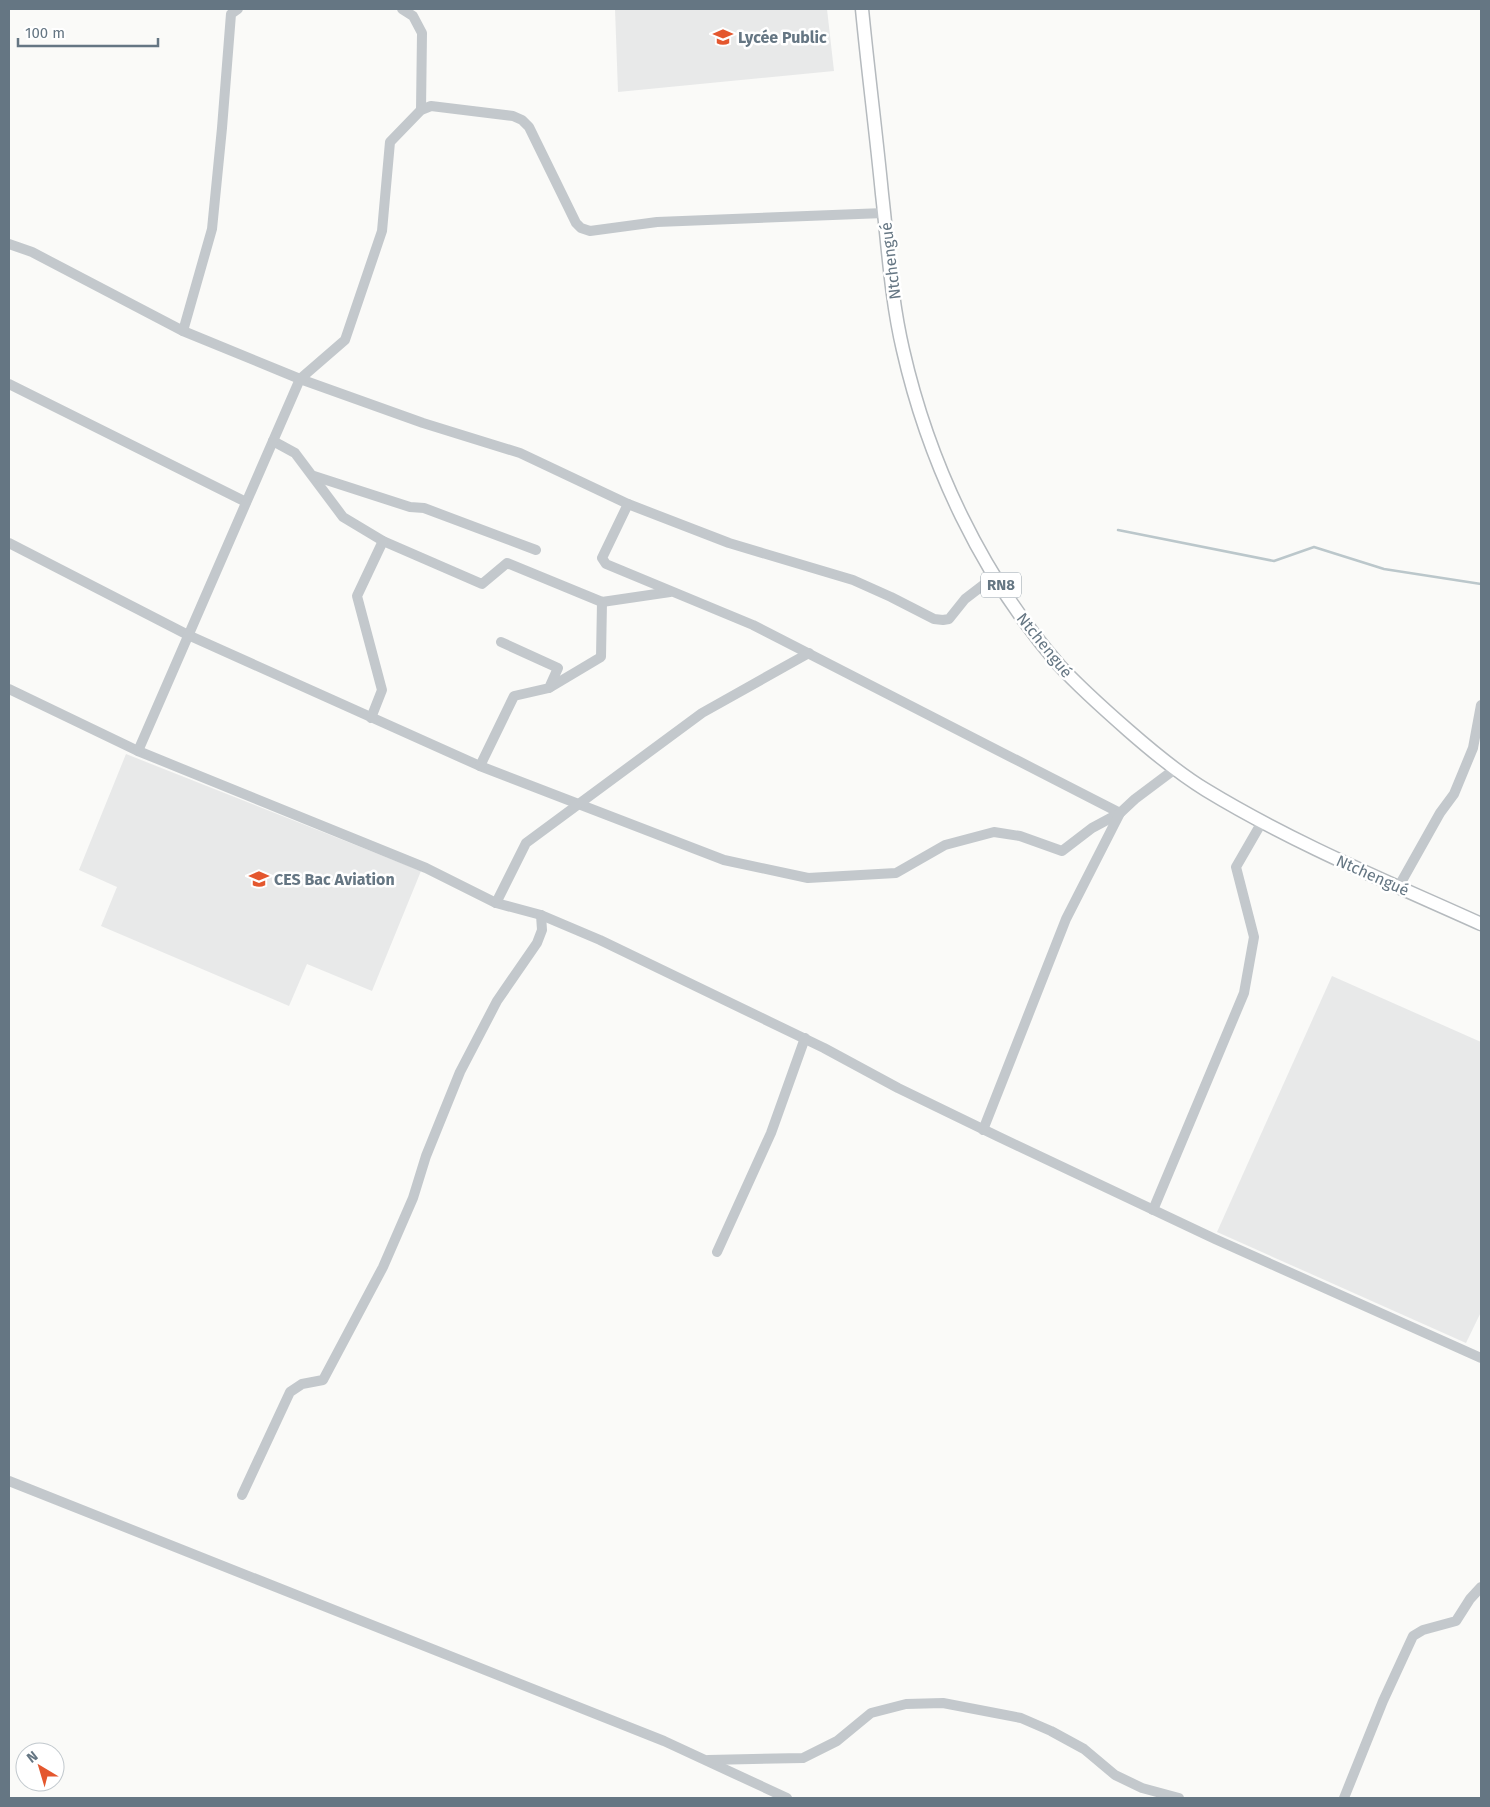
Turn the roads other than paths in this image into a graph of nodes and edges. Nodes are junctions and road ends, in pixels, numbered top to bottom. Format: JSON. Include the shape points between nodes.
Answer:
{"nodes":[{"id":1,"x":238,"y":9,"type":"edge"},
{"id":2,"x":402,"y":9,"type":"edge"},
{"id":3,"x":862,"y":9,"type":"edge"},
{"id":4,"x":421,"y":110,"type":"junction"},
{"id":5,"x":884,"y":213,"type":"junction"},
{"id":6,"x":9,"y":244,"type":"edge"},
{"id":7,"x":183,"y":332,"type":"junction"},
{"id":8,"x":300,"y":379,"type":"junction"},
{"id":9,"x":9,"y":384,"type":"edge"},
{"id":10,"x":273,"y":441,"type":"junction"},
{"id":11,"x":314,"y":476,"type":"junction"},
{"id":12,"x":246,"y":502,"type":"junction"},
{"id":13,"x":628,"y":504,"type":"junction"},
{"id":14,"x":383,"y":541,"type":"junction"},
{"id":15,"x":9,"y":543,"type":"edge"},
{"id":16,"x":536,"y":550,"type":"dead end"},
{"id":17,"x":995,"y":576,"type":"junction"},
{"id":18,"x":671,"y":591,"type":"junction"},
{"id":19,"x":602,"y":602,"type":"junction"},
{"id":20,"x":188,"y":635,"type":"junction"},
{"id":21,"x":501,"y":642,"type":"dead end"},
{"id":22,"x":809,"y":653,"type":"junction"},
{"id":23,"x":549,"y":688,"type":"junction"},
{"id":24,"x":9,"y":689,"type":"edge"},
{"id":25,"x":1481,"y":704,"type":"edge"},
{"id":26,"x":371,"y":718,"type":"junction"},
{"id":27,"x":138,"y":751,"type":"junction"},
{"id":28,"x":480,"y":766,"type":"junction"},
{"id":29,"x":1175,"y":769,"type":"junction"},
{"id":30,"x":579,"y":803,"type":"junction"},
{"id":31,"x":1120,"y":813,"type":"junction"},
{"id":32,"x":1262,"y":822,"type":"junction"},
{"id":33,"x":1398,"y":886,"type":"junction"},
{"id":34,"x":496,"y":903,"type":"junction"},
{"id":35,"x":541,"y":915,"type":"junction"},
{"id":36,"x":1481,"y":924,"type":"edge"},
{"id":37,"x":805,"y":1038,"type":"junction"},
{"id":38,"x":983,"y":1130,"type":"junction"},
{"id":39,"x":1153,"y":1210,"type":"junction"},
{"id":40,"x":717,"y":1252,"type":"dead end"},
{"id":41,"x":1481,"y":1358,"type":"edge"},
{"id":42,"x":9,"y":1481,"type":"edge"},
{"id":43,"x":242,"y":1496,"type":"dead end"},
{"id":44,"x":1481,"y":1587,"type":"edge"},
{"id":45,"x":704,"y":1760,"type":"junction"},
{"id":46,"x":787,"y":1798,"type":"edge"},
{"id":47,"x":1179,"y":1798,"type":"edge"},
{"id":48,"x":1344,"y":1798,"type":"edge"}],
"edges":[{"from":1,"to":7,"type":"street","via":[[231,14],[212,229]]},
{"from":2,"to":4,"type":"street","via":[[413,16],[422,33]]},
{"from":3,"to":5,"type":"main road","name":"Ntchengué","number":"RN8"},
{"from":4,"to":5,"type":"street","via":[[431,106],[513,116],[522,120],[529,127],[576,224],[590,231],[657,222]]},
{"from":4,"to":8,"type":"street","via":[[390,142],[382,230],[345,340]]},
{"from":5,"to":17,"type":"main road","name":"Ntchengué","number":"RN8","via":[[899,331],[915,396],[954,500]]},
{"from":6,"to":7,"type":"street","via":[[32,252]]},
{"from":7,"to":8,"type":"street"},
{"from":8,"to":10,"type":"street"},
{"from":8,"to":13,"type":"street","via":[[520,453]]},
{"from":9,"to":12,"type":"street"},
{"from":10,"to":11,"type":"street","via":[[295,453]]},
{"from":10,"to":12,"type":"street"},
{"from":11,"to":14,"type":"street","via":[[343,517]]},
{"from":11,"to":16,"type":"street","via":[[410,508],[424,508]]},
{"from":12,"to":20,"type":"street"},
{"from":13,"to":17,"type":"street","via":[[729,543],[853,580],[934,619],[949,619],[965,600]]},
{"from":13,"to":18,"type":"street","via":[[602,558],[606,564]]},
{"from":14,"to":19,"type":"street","via":[[482,584],[507,563]]},
{"from":14,"to":26,"type":"street","via":[[357,596],[382,690]]},
{"from":15,"to":20,"type":"street"},
{"from":17,"to":29,"type":"main road","name":"Ntchengué","number":"RN8","via":[[1029,626],[1072,678],[1118,722]]},
{"from":18,"to":19,"type":"street"},
{"from":18,"to":22,"type":"street","via":[[753,625]]},
{"from":19,"to":23,"type":"street","via":[[601,657]]},
{"from":20,"to":26,"type":"street"},
{"from":20,"to":27,"type":"street"},
{"from":21,"to":23,"type":"street","via":[[558,668]]},
{"from":22,"to":30,"type":"street","via":[[702,713]]},
{"from":22,"to":31,"type":"street"},
{"from":23,"to":28,"type":"street","via":[[514,696]]},
{"from":24,"to":27,"type":"street"},
{"from":25,"to":33,"type":"street","via":[[1473,748],[1454,794]]},
{"from":26,"to":28,"type":"street"},
{"from":27,"to":34,"type":"street","via":[[426,868]]},
{"from":28,"to":30,"type":"street"},
{"from":29,"to":31,"type":"street"},
{"from":29,"to":32,"type":"main road","name":"Ntchengué","number":"RN8"},
{"from":30,"to":31,"type":"street","via":[[724,860],[808,878],[896,873],[945,845],[994,832],[1020,836],[1062,851],[1092,828]]},
{"from":30,"to":34,"type":"street","via":[[526,843]]},
{"from":31,"to":38,"type":"street","via":[[1066,920]]},
{"from":32,"to":33,"type":"main road","name":"Ntchengué","number":"RN8"},
{"from":32,"to":39,"type":"street","via":[[1236,867],[1254,937],[1244,993]]},
{"from":33,"to":36,"type":"main road","name":"Ntchengué","number":"RN8"},
{"from":34,"to":35,"type":"street"},
{"from":35,"to":37,"type":"street"},
{"from":35,"to":43,"type":"street","via":[[542,930],[536,943],[497,1001],[460,1072],[413,1198],[383,1267],[323,1380],[302,1384],[290,1392]]},
{"from":37,"to":38,"type":"street"},
{"from":37,"to":40,"type":"street","via":[[770,1133]]},
{"from":38,"to":39,"type":"street"},
{"from":39,"to":41,"type":"street"},
{"from":42,"to":45,"type":"street","via":[[664,1741]]},
{"from":44,"to":48,"type":"street","via":[[1456,1621],[1423,1630],[1414,1636],[1383,1701]]},
{"from":45,"to":46,"type":"street"},
{"from":45,"to":47,"type":"street","via":[[802,1758],[837,1741],[871,1713],[906,1704],[943,1703],[1021,1718],[1084,1749],[1116,1775],[1142,1788]]}]}
